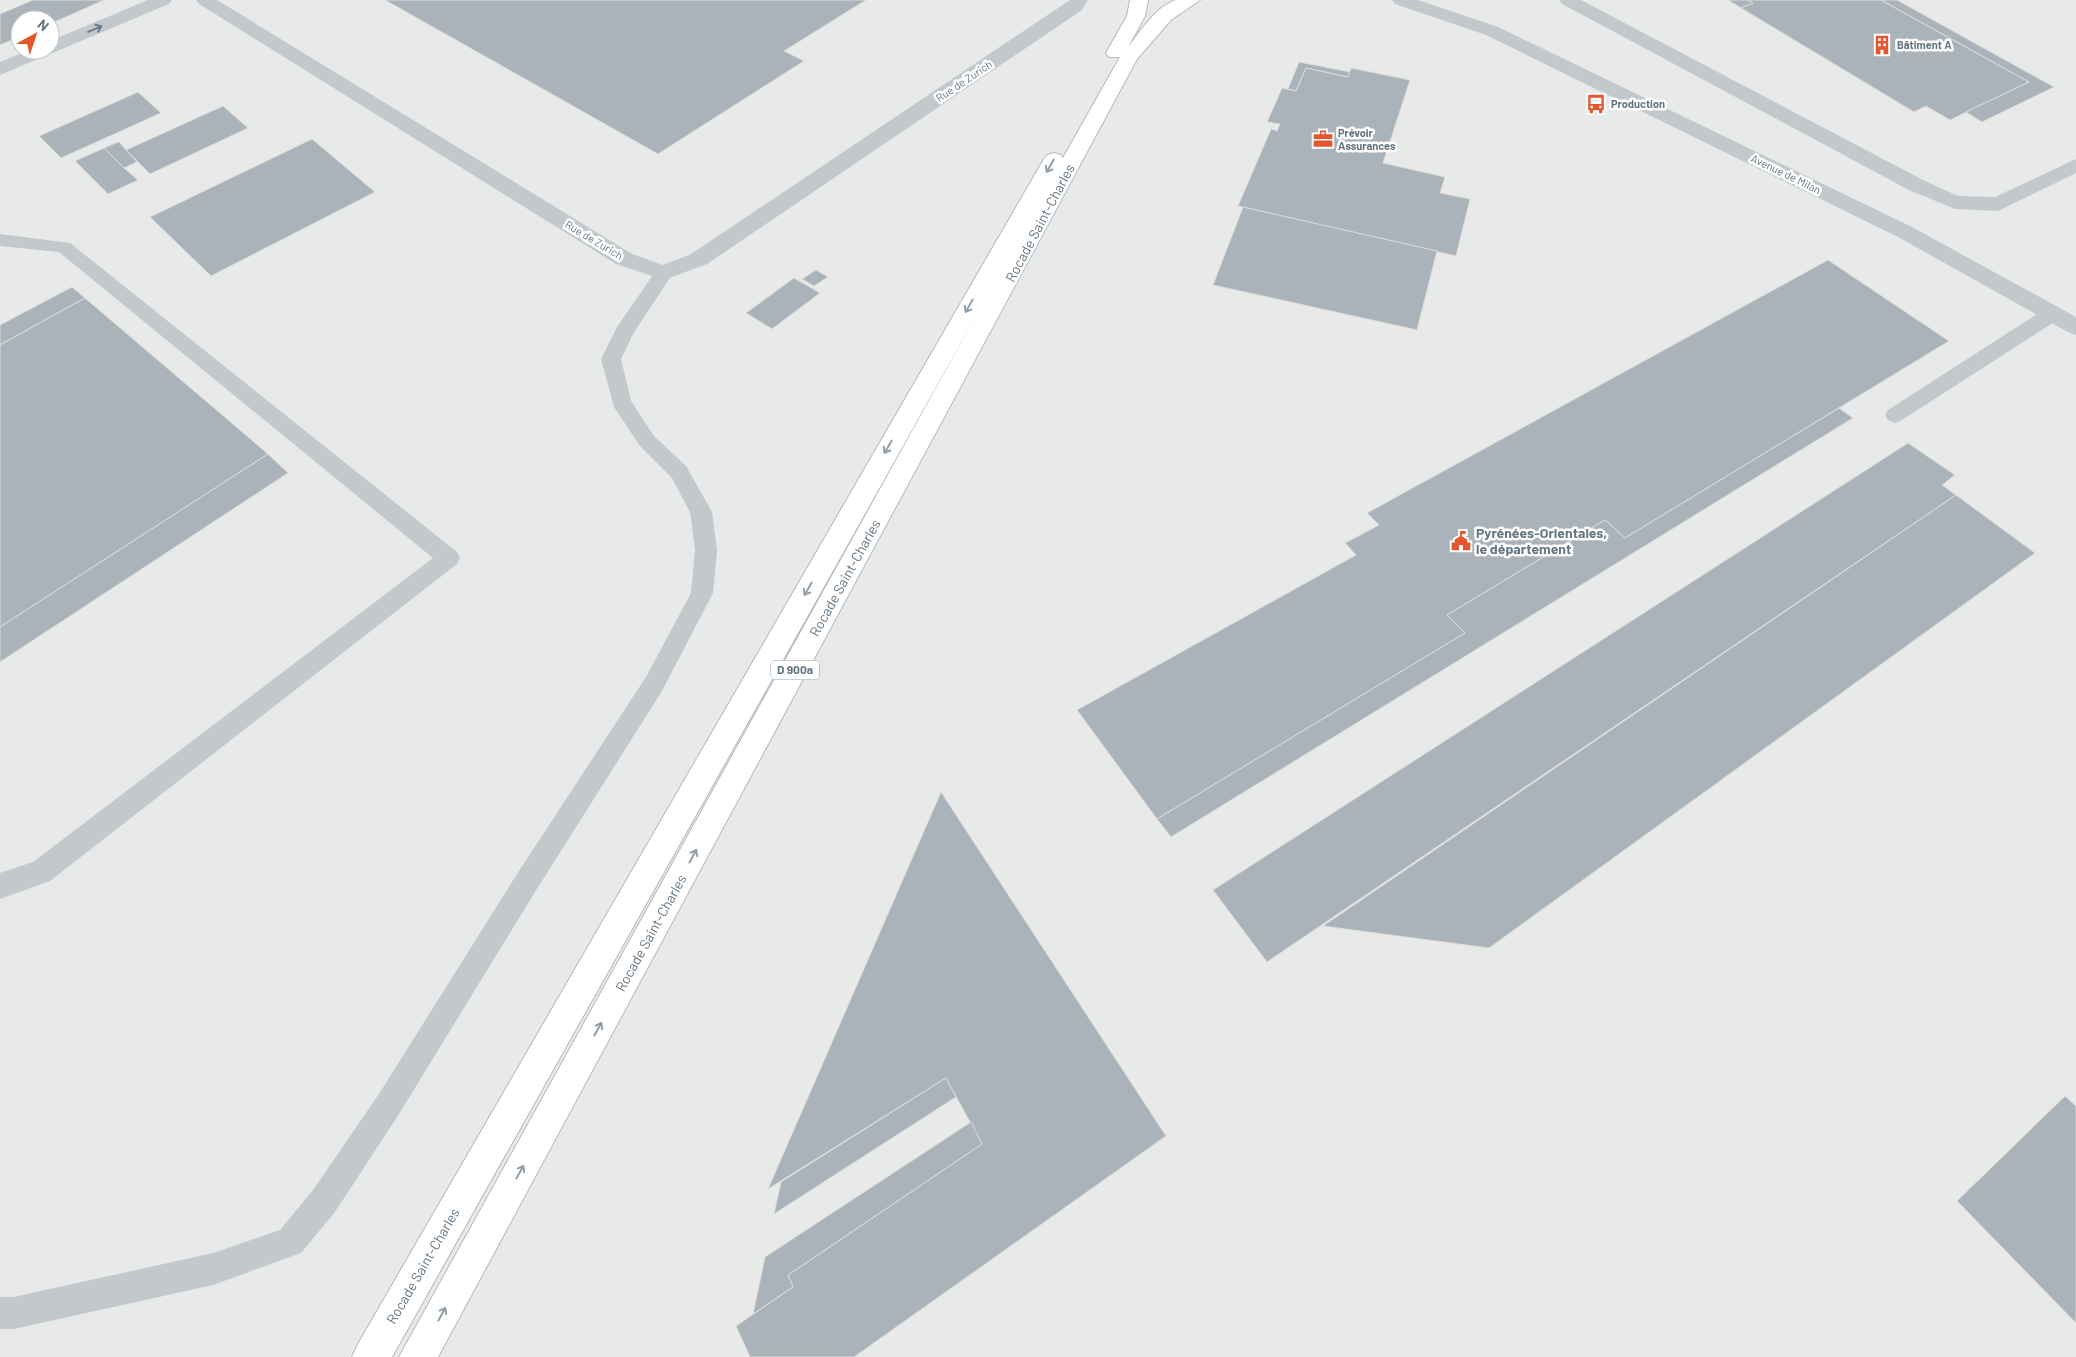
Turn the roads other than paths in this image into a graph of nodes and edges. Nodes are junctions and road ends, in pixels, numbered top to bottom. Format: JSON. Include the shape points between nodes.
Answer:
{"nodes":[{"id":1,"x":163,"y":0,"type":"edge"},
{"id":2,"x":206,"y":0,"type":"edge"},
{"id":3,"x":1079,"y":0,"type":"edge"},
{"id":4,"x":1139,"y":0,"type":"edge"},
{"id":5,"x":1191,"y":0,"type":"edge"},
{"id":6,"x":1401,"y":0,"type":"edge"},
{"id":7,"x":1447,"y":0,"type":"edge"},
{"id":8,"x":1568,"y":0,"type":"edge"},
{"id":9,"x":1492,"y":31,"type":"junction"},
{"id":10,"x":60,"y":44,"type":"edge"},
{"id":11,"x":21,"y":60,"type":"edge"},
{"id":12,"x":0,"y":69,"type":"edge"},
{"id":13,"x":2076,"y":165,"type":"edge"},
{"id":14,"x":0,"y":240,"type":"edge"},
{"id":15,"x":664,"y":273,"type":"junction"},
{"id":16,"x":2052,"y":314,"type":"junction"},
{"id":17,"x":2076,"y":327,"type":"edge"},
{"id":18,"x":1895,"y":415,"type":"dead end"},
{"id":19,"x":0,"y":886,"type":"edge"},
{"id":20,"x":0,"y":1313,"type":"edge"},
{"id":21,"x":371,"y":1357,"type":"edge"},
{"id":22,"x":418,"y":1357,"type":"edge"}],
"edges":[{"from":10,"to":1,"type":"street","one_way":true},
{"from":2,"to":15,"type":"street","name":"Rue de Zurich","via":[[624,259]]},
{"from":3,"to":15,"type":"street","name":"Rue de Zurich","via":[[1076,6],[699,259]]},
{"from":4,"to":21,"type":"main road","name":"Rocade Saint-Charles","number":"D 900a","one_way":true,"via":[[1136,16]]},
{"from":22,"to":5,"type":"main road","name":"Rocade Saint-Charles","number":"D 900a","one_way":true,"via":[[1130,56],[1157,22]]},
{"from":6,"to":9,"type":"street","name":"Avenue de Milan"},
{"from":7,"to":9,"type":"street","name":"Avenue de Milan"},
{"from":8,"to":13,"type":"street","via":[[1907,180],[1955,202],[1998,204]]},
{"from":9,"to":16,"type":"street","name":"Avenue de Milan","via":[[1904,232]]},
{"from":11,"to":12,"type":"street"},
{"from":14,"to":19,"type":"lane","via":[[64,247],[449,558],[42,872]]},
{"from":15,"to":20,"type":"lane","via":[[624,332],[611,359],[621,402],[647,441],[679,472],[701,512],[706,550],[702,593],[654,684],[389,1104],[324,1201],[290,1242],[213,1269],[14,1313]]},
{"from":16,"to":17,"type":"street","name":"Avenue de Milan"},
{"from":16,"to":18,"type":"lane"}]}
